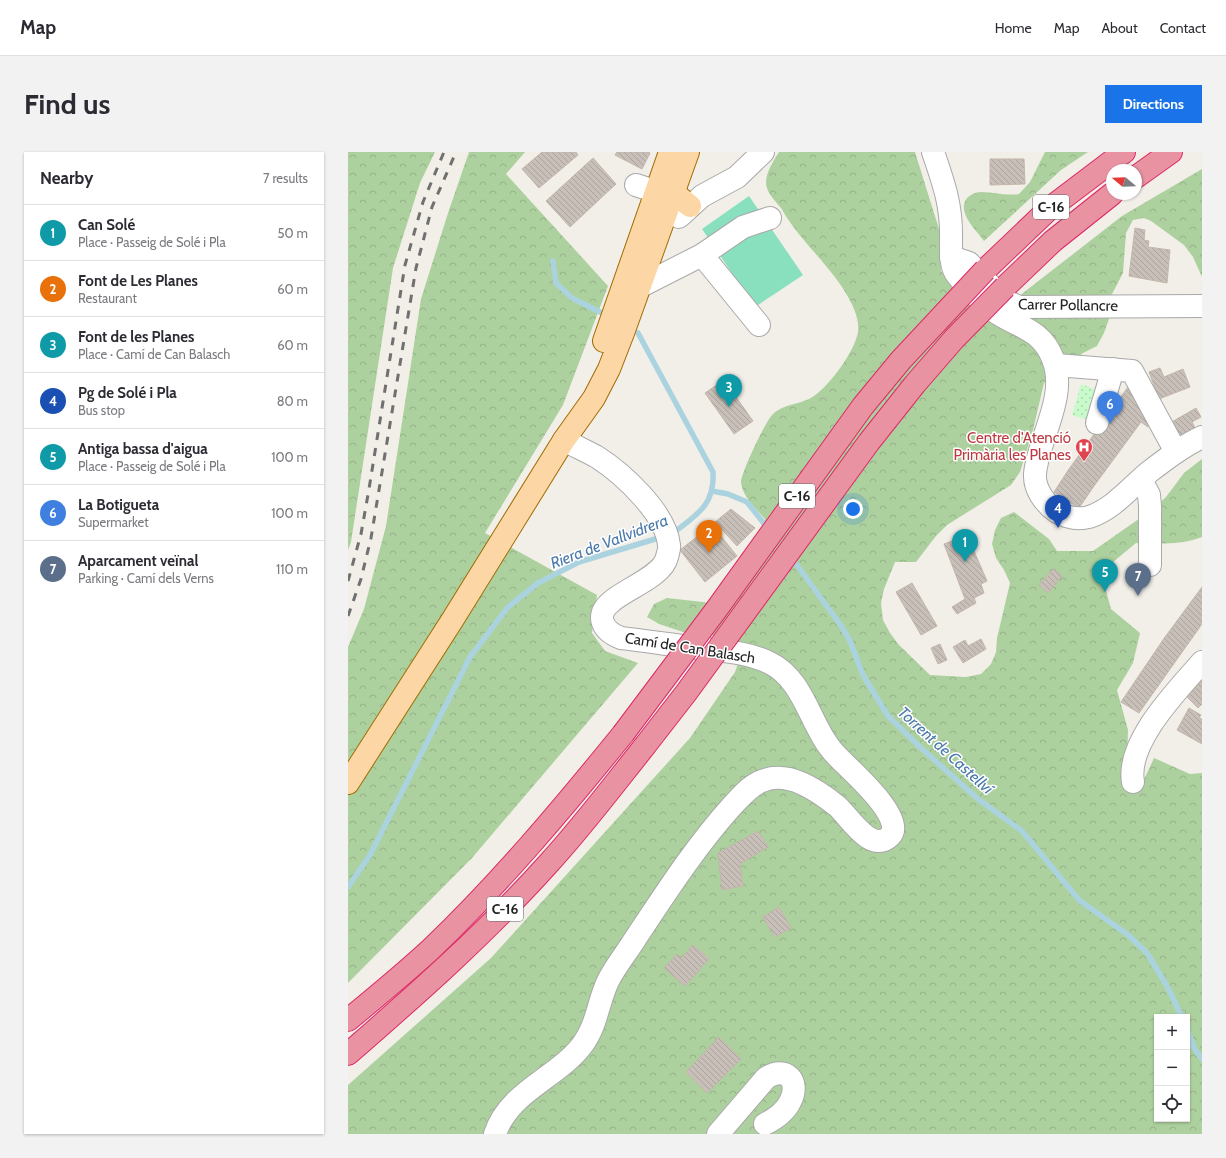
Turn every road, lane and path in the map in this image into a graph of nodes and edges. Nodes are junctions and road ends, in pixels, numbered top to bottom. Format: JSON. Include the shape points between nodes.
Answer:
{"nodes":[{"id":1,"x":672,"y":152,"type":"edge"},
{"id":2,"x":688,"y":152,"type":"edge"},
{"id":3,"x":763,"y":152,"type":"edge"},
{"id":4,"x":933,"y":152,"type":"edge"},
{"id":5,"x":1124,"y":152,"type":"edge"},
{"id":6,"x":1171,"y":152,"type":"edge"},
{"id":7,"x":1142,"y":173,"type":"edge"},
{"id":8,"x":636,"y":185,"type":"dead end"},
{"id":9,"x":682,"y":195,"type":"junction"},
{"id":10,"x":1106,"y":199,"type":"edge"},
{"id":11,"x":770,"y":218,"type":"dead end"},
{"id":12,"x":702,"y":255,"type":"junction"},
{"id":13,"x":951,"y":256,"type":"junction"},
{"id":14,"x":631,"y":290,"type":"junction"},
{"id":15,"x":1202,"y":306,"type":"edge"},
{"id":16,"x":759,"y":325,"type":"dead end"},
{"id":17,"x":1056,"y":365,"type":"junction"},
{"id":18,"x":1113,"y":369,"type":"junction"},
{"id":19,"x":1097,"y":423,"type":"dead end"},
{"id":20,"x":568,"y":435,"type":"junction"},
{"id":21,"x":1202,"y":437,"type":"edge"},
{"id":22,"x":1176,"y":452,"type":"junction"},
{"id":23,"x":1141,"y":480,"type":"junction"},
{"id":24,"x":1150,"y":565,"type":"dead end"},
{"id":25,"x":1202,"y":662,"type":"edge"},
{"id":26,"x":1133,"y":782,"type":"dead end"},
{"id":27,"x":348,"y":783,"type":"edge"},
{"id":28,"x":348,"y":1020,"type":"edge"},
{"id":29,"x":348,"y":1054,"type":"edge"},
{"id":30,"x":765,"y":1124,"type":"dead end"},
{"id":31,"x":495,"y":1134,"type":"edge"},
{"id":32,"x":718,"y":1134,"type":"edge"}],
"edges":[{"from":1,"to":9,"type":"main road"},
{"from":2,"to":9,"type":"main road"},
{"from":3,"to":9,"type":"street","via":[[737,177]]},
{"from":4,"to":13,"type":"street","via":[[950,207]]},
{"from":5,"to":28,"type":"highway","number":"C-16","bridge":true,"via":[[1050,208],[985,270],[901,360],[863,406],[623,734],[560,811],[431,948]]},
{"from":6,"to":7,"type":"highway"},
{"from":8,"to":9,"type":"street"},
{"from":9,"to":14,"type":"main road"},
{"from":9,"to":14,"type":"main road","via":[[649,264]]},
{"from":10,"to":29,"type":"highway","number":"C-16","bridge":true,"via":[[1005,286],[915,384],[869,442],[686,693],[548,864],[417,994]]},
{"from":11,"to":12,"type":"street","via":[[744,227]]},
{"from":12,"to":14,"type":"street"},
{"from":12,"to":16,"type":"street"},
{"from":13,"to":15,"type":"street","name":"Carrer Pollancre","via":[[969,263],[1004,300],[1019,307]]},
{"from":13,"to":17,"type":"street","via":[[956,274],[970,289],[995,311],[1034,332],[1048,349]]},
{"from":14,"to":20,"type":"main road"},
{"from":17,"to":18,"type":"street"},
{"from":17,"to":23,"type":"street","via":[[1055,403],[1035,473],[1036,485],[1044,500],[1064,515],[1075,518],[1089,517],[1105,509]]},
{"from":18,"to":19,"type":"street"},
{"from":18,"to":22,"type":"street","via":[[1132,371]]},
{"from":20,"to":27,"type":"main road"},
{"from":20,"to":31,"type":"street","name":"Camí de Can Balasch","via":[[628,482],[654,510],[666,536],[667,559],[649,578],[610,603],[602,621],[605,628],[621,638],[737,652],[769,662],[781,670],[798,690],[822,738],[875,796],[894,826],[888,838],[872,840],[859,832],[838,807],[806,785],[787,779],[764,780],[750,788],[707,835],[681,870],[609,980],[585,1041],[571,1058],[518,1100]]},
{"from":21,"to":22,"type":"street"},
{"from":22,"to":23,"type":"street"},
{"from":23,"to":24,"type":"street","via":[[1149,495]]},
{"from":25,"to":26,"type":"street","via":[[1146,732],[1132,764]]},
{"from":30,"to":32,"type":"street","via":[[781,1113],[790,1102],[794,1085],[788,1076],[776,1073],[766,1078]]}]}
